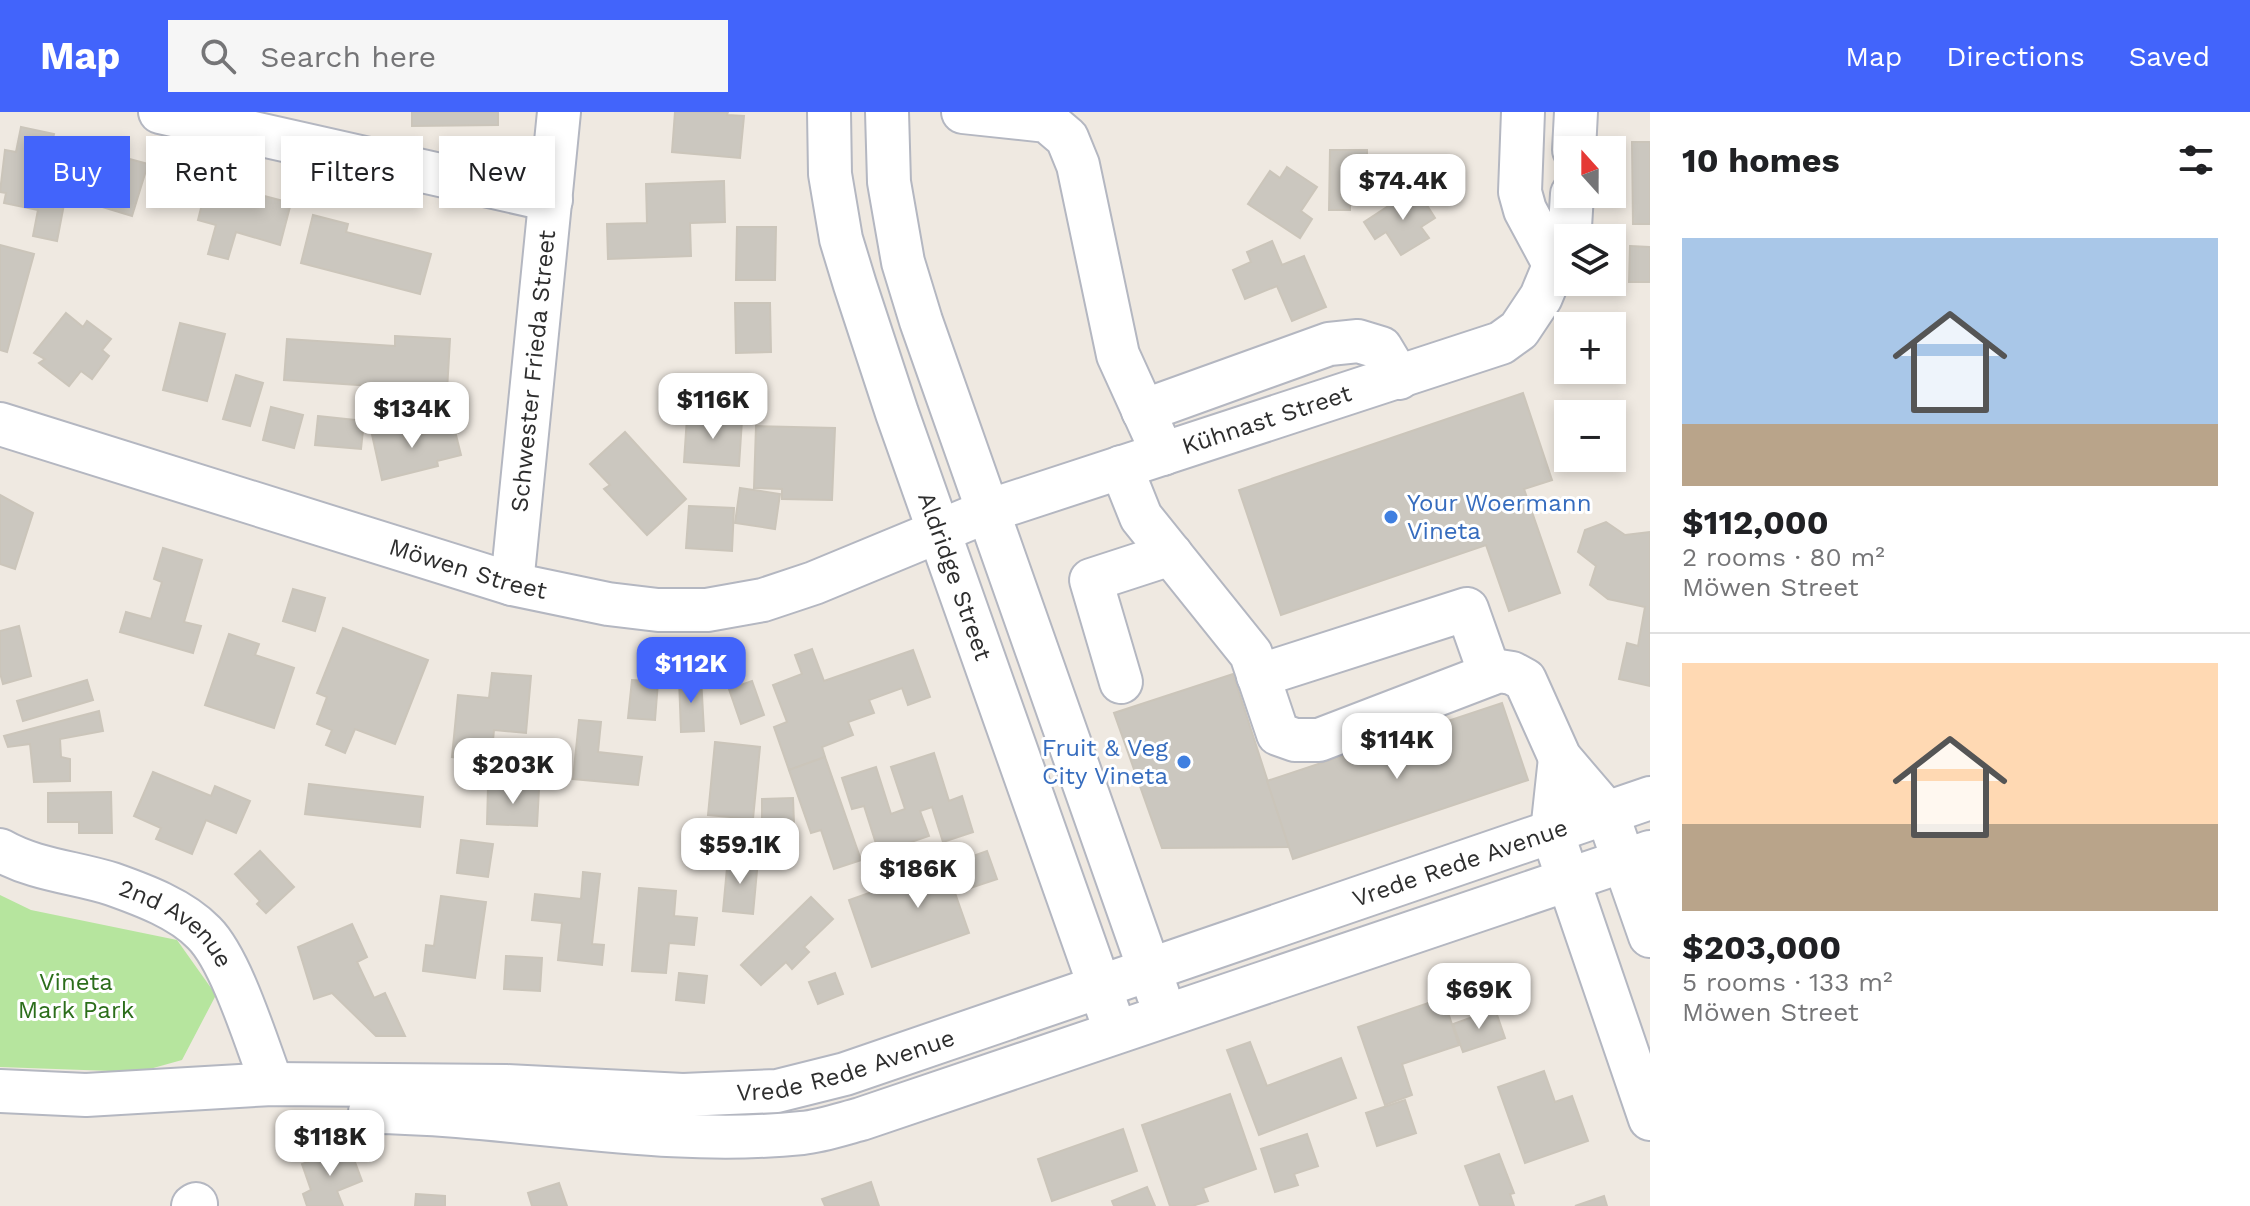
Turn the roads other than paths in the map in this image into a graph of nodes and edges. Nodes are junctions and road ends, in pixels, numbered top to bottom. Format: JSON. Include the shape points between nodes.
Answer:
{"nodes":[{"id":1,"x":160,"y":112,"type":"edge"},
{"id":2,"x":559,"y":112,"type":"edge"},
{"id":3,"x":829,"y":112,"type":"edge"},
{"id":4,"x":887,"y":112,"type":"edge"},
{"id":5,"x":963,"y":112,"type":"edge"},
{"id":6,"x":1523,"y":112,"type":"edge"},
{"id":7,"x":1576,"y":112,"type":"edge"},
{"id":8,"x":1575,"y":136,"type":"edge"},
{"id":9,"x":555,"y":156,"type":"edge"},
{"id":10,"x":439,"y":175,"type":"edge"},
{"id":11,"x":550,"y":208,"type":"edge"},
{"id":12,"x":1554,"y":264,"type":"joint"},
{"id":13,"x":1399,"y":378,"type":"junction"},
{"id":14,"x":1143,"y":411,"type":"junction"},
{"id":15,"x":0,"y":424,"type":"edge"},
{"id":16,"x":1163,"y":454,"type":"junction"},
{"id":17,"x":1121,"y":467,"type":"junction"},
{"id":18,"x":988,"y":511,"type":"junction"},
{"id":19,"x":940,"y":529,"type":"junction"},
{"id":20,"x":1171,"y":554,"type":"junction"},
{"id":21,"x":512,"y":584,"type":"junction"},
{"id":22,"x":1490,"y":674,"type":"junction"},
{"id":23,"x":1258,"y":676,"type":"junction"},
{"id":24,"x":1121,"y":682,"type":"dead end"},
{"id":25,"x":1560,"y":758,"type":"junction"},
{"id":26,"x":1650,"y":798,"type":"edge"},
{"id":27,"x":1607,"y":813,"type":"junction"},
{"id":28,"x":1552,"y":832,"type":"junction"},
{"id":29,"x":0,"y":850,"type":"edge"},
{"id":30,"x":1637,"y":856,"type":"edge"},
{"id":31,"x":1569,"y":879,"type":"junction"},
{"id":32,"x":1650,"y":936,"type":"edge"},
{"id":33,"x":1149,"y":968,"type":"junction"},
{"id":34,"x":1099,"y":986,"type":"junction"},
{"id":35,"x":1166,"y":1016,"type":"junction"},
{"id":36,"x":1116,"y":1033,"type":"junction"},
{"id":37,"x":272,"y":1084,"type":"junction"},
{"id":38,"x":0,"y":1091,"type":"edge"},
{"id":39,"x":683,"y":1115,"type":"junction"},
{"id":40,"x":0,"y":1119,"type":"edge"},
{"id":41,"x":1650,"y":1119,"type":"edge"}],
"edges":[{"from":1,"to":10,"type":"street"},
{"from":2,"to":9,"type":"street","name":"Schwester Frieda Street"},
{"from":3,"to":19,"type":"street","name":"Aldridge Street","via":[[830,174],[841,239]]},
{"from":4,"to":18,"type":"street","via":[[889,182],[903,262]]},
{"from":5,"to":14,"type":"street","via":[[1047,121],[1067,138],[1078,165],[1118,355]]},
{"from":6,"to":12,"type":"street","via":[[1520,192]]},
{"from":7,"to":8,"type":"street"},
{"from":11,"to":21,"type":"street","name":"Schwester Frieda Street"},
{"from":12,"to":13,"type":"street","name":"Kühnast Street","via":[[1519,330],[1501,343]]},
{"from":13,"to":14,"type":"street","via":[[1381,348],[1358,341],[1329,344]]},
{"from":13,"to":16,"type":"street","name":"Kühnast Street"},
{"from":14,"to":16,"type":"street"},
{"from":15,"to":21,"type":"street","name":"Möwen Street"},
{"from":16,"to":17,"type":"street","name":"Kühnast Street"},
{"from":17,"to":18,"type":"street","name":"Kühnast Street"},
{"from":17,"to":20,"type":"street","via":[[1141,517]]},
{"from":18,"to":19,"type":"street","name":"Kühnast Street"},
{"from":18,"to":33,"type":"street"},
{"from":19,"to":21,"type":"street","name":"Möwen Street","via":[[814,583],[763,600],[707,610],[608,604]]},
{"from":19,"to":34,"type":"street","name":"Aldridge Street"},
{"from":20,"to":23,"type":"street","via":[[1251,654]]},
{"from":20,"to":24,"type":"street","via":[[1091,580]]},
{"from":22,"to":23,"type":"street","via":[[1319,740],[1278,734]]},
{"from":22,"to":23,"type":"street","via":[[1467,609]]},
{"from":22,"to":25,"type":"street","via":[[1512,673],[1525,680]]},
{"from":25,"to":27,"type":"street"},
{"from":25,"to":28,"type":"street"},
{"from":26,"to":27,"type":"street","name":"Vrede Rede Avenue"},
{"from":27,"to":28,"type":"street","name":"Vrede Rede Avenue"},
{"from":27,"to":30,"type":"street"},
{"from":28,"to":31,"type":"street"},
{"from":28,"to":33,"type":"street","name":"Vrede Rede Avenue"},
{"from":29,"to":37,"type":"street","name":"2nd Avenue","via":[[53,871],[110,884],[194,923],[215,947],[238,994]]},
{"from":30,"to":31,"type":"street","name":"Vrede Rede Avenue"},
{"from":30,"to":32,"type":"street"},
{"from":31,"to":35,"type":"street","name":"Vrede Rede Avenue"},
{"from":31,"to":41,"type":"street"},
{"from":33,"to":34,"type":"street","name":"Vrede Rede Avenue"},
{"from":33,"to":35,"type":"street"},
{"from":34,"to":36,"type":"street","name":"Aldridge Street"},
{"from":34,"to":39,"type":"street","name":"Vrede Rede Avenue","via":[[845,1074]]},
{"from":35,"to":36,"type":"street","name":"Vrede Rede Avenue"},
{"from":36,"to":39,"type":"street","name":"Vrede Rede Avenue","via":[[820,1129],[751,1137]]},
{"from":37,"to":38,"type":"street","name":"Vrede Rede Avenue","via":[[86,1095]]},
{"from":37,"to":39,"type":"street","name":"Vrede Rede Avenue","via":[[506,1086]]},
{"from":39,"to":40,"type":"street","name":"Vrede Rede Avenue","via":[[283,1112],[75,1122]]}]}
